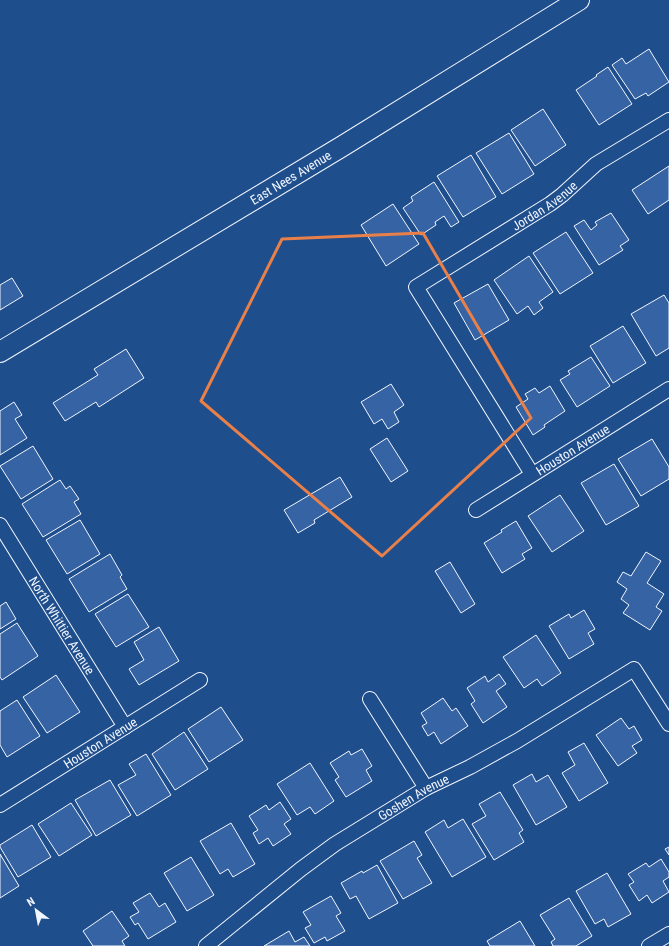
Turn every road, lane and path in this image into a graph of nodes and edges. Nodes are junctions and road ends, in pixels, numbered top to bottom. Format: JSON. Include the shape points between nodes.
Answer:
{"nodes":[{"id":1,"x":579,"y":0,"type":"edge"},
{"id":2,"x":669,"y":120,"type":"edge"},
{"id":3,"x":0,"y":352,"type":"edge"},
{"id":4,"x":669,"y":389,"type":"edge"},
{"id":5,"x":532,"y":474,"type":"junction"},
{"id":6,"x":476,"y":510,"type":"dead end"},
{"id":7,"x":0,"y":524,"type":"edge"},
{"id":8,"x":200,"y":680,"type":"dead end"},
{"id":9,"x":370,"y":699,"type":"dead end"},
{"id":10,"x":669,"y":724,"type":"edge"},
{"id":11,"x":125,"y":727,"type":"junction"},
{"id":12,"x":426,"y":788,"type":"junction"},
{"id":13,"x":0,"y":805,"type":"edge"},
{"id":14,"x":669,"y":934,"type":"edge"},
{"id":15,"x":206,"y":946,"type":"edge"},
{"id":16,"x":649,"y":946,"type":"edge"}],
"edges":[{"from":1,"to":3,"type":"main road","name":"East Nees Avenue"},
{"from":2,"to":5,"type":"street","name":"Jordan Avenue","via":[[596,164],[550,204],[416,287]]},
{"from":4,"to":5,"type":"street","name":"Houston Avenue"},
{"from":5,"to":6,"type":"street","name":"Houston Avenue"},
{"from":7,"to":11,"type":"street","name":"North Whittier Avenue"},
{"from":8,"to":11,"type":"street","name":"Houston Avenue"},
{"from":9,"to":12,"type":"street"},
{"from":10,"to":12,"type":"street","name":"Goshen Avenue","via":[[634,669],[518,741]]},
{"from":11,"to":13,"type":"street","name":"Houston Avenue"},
{"from":12,"to":15,"type":"street","name":"Goshen Avenue","via":[[335,844]]},
{"from":14,"to":16,"type":"street"}]}
